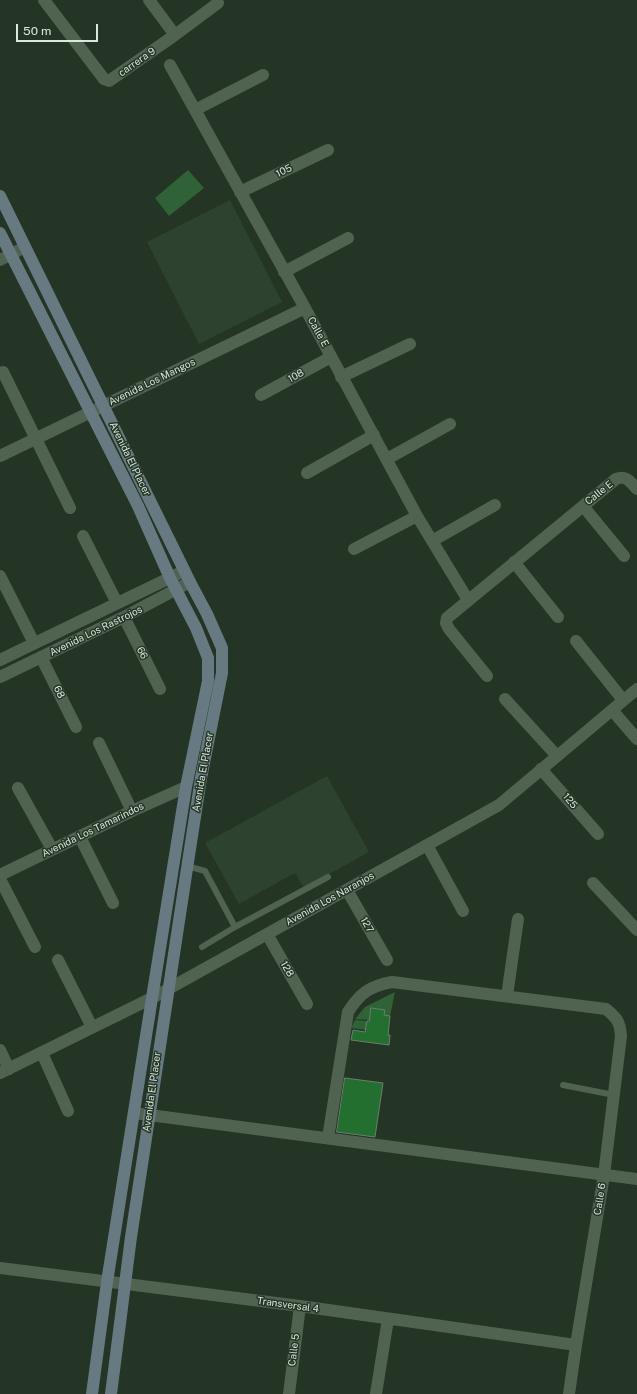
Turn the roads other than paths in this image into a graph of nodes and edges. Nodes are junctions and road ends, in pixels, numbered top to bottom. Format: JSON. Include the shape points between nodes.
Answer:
{"nodes":[{"id":1,"x":44,"y":0,"type":"edge"},
{"id":2,"x":149,"y":0,"type":"edge"},
{"id":3,"x":218,"y":3,"type":"dead end"},
{"id":4,"x":175,"y":35,"type":"junction"},
{"id":5,"x":170,"y":64,"type":"dead end"},
{"id":6,"x":263,"y":75,"type":"dead end"},
{"id":7,"x":195,"y":110,"type":"junction"},
{"id":8,"x":328,"y":150,"type":"dead end"},
{"id":9,"x":240,"y":192,"type":"junction"},
{"id":10,"x":0,"y":196,"type":"edge"},
{"id":11,"x":0,"y":233,"type":"edge"},
{"id":12,"x":348,"y":238,"type":"dead end"},
{"id":13,"x":25,"y":247,"type":"junction"},
{"id":14,"x":5,"y":258,"type":"edge"},
{"id":15,"x":284,"y":272,"type":"junction"},
{"id":16,"x":305,"y":308,"type":"junction"},
{"id":17,"x":410,"y":344,"type":"dead end"},
{"id":18,"x":331,"y":357,"type":"junction"},
{"id":19,"x":3,"y":372,"type":"dead end"},
{"id":20,"x":341,"y":377,"type":"junction"},
{"id":21,"x":261,"y":395,"type":"dead end"},
{"id":22,"x":103,"y":405,"type":"junction"},
{"id":23,"x":90,"y":412,"type":"junction"},
{"id":24,"x":450,"y":424,"type":"dead end"},
{"id":25,"x":374,"y":436,"type":"junction"},
{"id":26,"x":35,"y":438,"type":"junction"},
{"id":27,"x":0,"y":456,"type":"edge"},
{"id":28,"x":387,"y":460,"type":"junction"},
{"id":29,"x":307,"y":473,"type":"dead end"},
{"id":30,"x":637,"y":489,"type":"edge"},
{"id":31,"x":495,"y":505,"type":"dead end"},
{"id":32,"x":583,"y":506,"type":"junction"},
{"id":33,"x":70,"y":508,"type":"dead end"},
{"id":34,"x":417,"y":516,"type":"junction"},
{"id":35,"x":83,"y":536,"type":"dead end"},
{"id":36,"x":432,"y":541,"type":"junction"},
{"id":37,"x":354,"y":549,"type":"dead end"},
{"id":38,"x":624,"y":556,"type":"dead end"},
{"id":39,"x":514,"y":562,"type":"junction"},
{"id":40,"x":184,"y":571,"type":"junction"},
{"id":41,"x":0,"y":576,"type":"edge"},
{"id":42,"x":170,"y":578,"type":"junction"},
{"id":43,"x":190,"y":582,"type":"junction"},
{"id":44,"x":176,"y":590,"type":"junction"},
{"id":45,"x":468,"y":600,"type":"junction"},
{"id":46,"x":117,"y":603,"type":"junction"},
{"id":47,"x":124,"y":617,"type":"junction"},
{"id":48,"x":558,"y":617,"type":"dead end"},
{"id":49,"x":576,"y":641,"type":"dead end"},
{"id":50,"x":34,"y":643,"type":"junction"},
{"id":51,"x":41,"y":657,"type":"junction"},
{"id":52,"x":0,"y":660,"type":"edge"},
{"id":53,"x":487,"y":676,"type":"dead end"},
{"id":54,"x":0,"y":677,"type":"edge"},
{"id":55,"x":160,"y":689,"type":"dead end"},
{"id":56,"x":637,"y":689,"type":"edge"},
{"id":57,"x":505,"y":699,"type":"dead end"},
{"id":58,"x":623,"y":700,"type":"junction"},
{"id":59,"x":612,"y":710,"type":"junction"},
{"id":60,"x":76,"y":727,"type":"dead end"},
{"id":61,"x":637,"y":739,"type":"edge"},
{"id":62,"x":99,"y":743,"type":"dead end"},
{"id":63,"x":557,"y":756,"type":"junction"},
{"id":64,"x":541,"y":769,"type":"junction"},
{"id":65,"x":186,"y":787,"type":"junction"},
{"id":66,"x":18,"y":788,"type":"dead end"},
{"id":67,"x":132,"y":811,"type":"junction"},
{"id":68,"x":598,"y":834,"type":"dead end"},
{"id":69,"x":80,"y":837,"type":"junction"},
{"id":70,"x":426,"y":845,"type":"junction"},
{"id":71,"x":52,"y":849,"type":"junction"},
{"id":72,"x":187,"y":866,"type":"junction"},
{"id":73,"x":0,"y":876,"type":"edge"},
{"id":74,"x":328,"y":878,"type":"dead end"},
{"id":75,"x":0,"y":879,"type":"edge"},
{"id":76,"x":593,"y":883,"type":"dead end"},
{"id":77,"x":347,"y":890,"type":"junction"},
{"id":78,"x":113,"y":903,"type":"dead end"},
{"id":79,"x":463,"y":911,"type":"dead end"},
{"id":80,"x":518,"y":920,"type":"dead end"},
{"id":81,"x":235,"y":927,"type":"junction"},
{"id":82,"x":637,"y":930,"type":"edge"},
{"id":83,"x":267,"y":934,"type":"junction"},
{"id":84,"x":35,"y":947,"type":"dead end"},
{"id":85,"x":202,"y":947,"type":"dead end"},
{"id":86,"x":58,"y":960,"type":"dead end"},
{"id":87,"x":387,"y":960,"type":"dead end"},
{"id":88,"x":168,"y":989,"type":"junction"},
{"id":89,"x":506,"y":996,"type":"junction"},
{"id":90,"x":152,"y":998,"type":"junction"},
{"id":91,"x":307,"y":1004,"type":"dead end"},
{"id":92,"x":92,"y":1028,"type":"junction"},
{"id":93,"x":0,"y":1050,"type":"edge"},
{"id":94,"x":42,"y":1053,"type":"junction"},
{"id":95,"x":5,"y":1071,"type":"edge"},
{"id":96,"x":563,"y":1085,"type":"dead end"},
{"id":97,"x":614,"y":1095,"type":"junction"},
{"id":98,"x":68,"y":1111,"type":"dead end"},
{"id":99,"x":134,"y":1113,"type":"junction"},
{"id":100,"x":149,"y":1115,"type":"junction"},
{"id":101,"x":328,"y":1138,"type":"junction"},
{"id":102,"x":604,"y":1174,"type":"junction"},
{"id":103,"x":637,"y":1179,"type":"edge"},
{"id":104,"x":0,"y":1268,"type":"edge"},
{"id":105,"x":107,"y":1282,"type":"junction"},
{"id":106,"x":125,"y":1284,"type":"junction"},
{"id":107,"x":300,"y":1306,"type":"junction"},
{"id":108,"x":388,"y":1319,"type":"junction"},
{"id":109,"x":576,"y":1345,"type":"junction"},
{"id":110,"x":92,"y":1394,"type":"edge"},
{"id":111,"x":111,"y":1394,"type":"edge"},
{"id":112,"x":289,"y":1394,"type":"edge"},
{"id":113,"x":376,"y":1394,"type":"edge"},
{"id":114,"x":570,"y":1394,"type":"edge"}],
"edges":[{"from":1,"to":4,"type":"street","name":"carrera 9","via":[[104,79],[109,81]]},
{"from":2,"to":4,"type":"street"},
{"from":3,"to":4,"type":"street"},
{"from":5,"to":7,"type":"street","name":"Calle E"},
{"from":6,"to":7,"type":"street"},
{"from":7,"to":9,"type":"street","name":"Calle E"},
{"from":8,"to":9,"type":"street","name":"105"},
{"from":9,"to":15,"type":"street","name":"Calle E"},
{"from":10,"to":13,"type":"street","name":"Avenida El Placer"},
{"from":11,"to":14,"type":"street","name":"Avenida El Placer"},
{"from":12,"to":15,"type":"street"},
{"from":13,"to":14,"type":"street"},
{"from":13,"to":22,"type":"street","name":"Avenida El Placer"},
{"from":14,"to":23,"type":"street","name":"Avenida El Placer"},
{"from":15,"to":16,"type":"street","name":"Calle E"},
{"from":16,"to":18,"type":"street","name":"Calle E"},
{"from":16,"to":22,"type":"street","name":"Avenida Los Mangos"},
{"from":17,"to":20,"type":"street"},
{"from":18,"to":20,"type":"street","name":"Calle E"},
{"from":18,"to":21,"type":"street","name":"108"},
{"from":19,"to":26,"type":"street"},
{"from":20,"to":25,"type":"street","name":"Calle E"},
{"from":22,"to":23,"type":"street","name":"Avenida Los Mangos"},
{"from":22,"to":40,"type":"street","name":"Avenida El Placer"},
{"from":23,"to":26,"type":"street","name":"Avenida Los Mangos"},
{"from":23,"to":42,"type":"street","name":"Avenida El Placer","via":[[138,506]]},
{"from":24,"to":28,"type":"street"},
{"from":25,"to":28,"type":"street","name":"Calle E"},
{"from":25,"to":29,"type":"street"},
{"from":26,"to":27,"type":"street","name":"Avenida Los Mangos"},
{"from":26,"to":33,"type":"street"},
{"from":28,"to":34,"type":"street","name":"Calle E"},
{"from":30,"to":32,"type":"street","name":"Calle E","via":[[622,477]]},
{"from":31,"to":36,"type":"street"},
{"from":32,"to":38,"type":"street"},
{"from":32,"to":39,"type":"street","name":"Calle E"},
{"from":34,"to":36,"type":"street","name":"Calle E"},
{"from":34,"to":37,"type":"street"},
{"from":35,"to":46,"type":"street"},
{"from":36,"to":45,"type":"street","name":"Calle E"},
{"from":39,"to":45,"type":"street","name":"Calle E"},
{"from":39,"to":48,"type":"street"},
{"from":40,"to":42,"type":"street","name":"Avenida Los Rastrojos"},
{"from":40,"to":43,"type":"street","name":"Avenida El Placer"},
{"from":41,"to":50,"type":"street"},
{"from":42,"to":44,"type":"street","name":"Avenida El Placer"},
{"from":42,"to":46,"type":"street","name":"Avenida Los Rastrojos"},
{"from":43,"to":44,"type":"street","name":"Avenida Los Rastrojos"},
{"from":43,"to":72,"type":"street","name":"Avenida El Placer","via":[[222,648],[222,673]]},
{"from":44,"to":47,"type":"street","name":"Avenida Los Rastrojos"},
{"from":44,"to":65,"type":"street","name":"Avenida El Placer","via":[[208,658],[208,681]]},
{"from":45,"to":53,"type":"street","name":"Calle E","via":[[447,618],[446,623],[448,629]]},
{"from":46,"to":50,"type":"street","name":"Avenida Los Rastrojos"},
{"from":47,"to":51,"type":"street","name":"Avenida Los Rastrojos"},
{"from":47,"to":55,"type":"street","name":"66"},
{"from":49,"to":58,"type":"street"},
{"from":50,"to":52,"type":"street","name":"Avenida Los Rastrojos"},
{"from":51,"to":54,"type":"street","name":"Avenida Los Rastrojos"},
{"from":51,"to":60,"type":"street","name":"68"},
{"from":56,"to":58,"type":"street","name":"Avenida Los Naranjos"},
{"from":57,"to":63,"type":"street"},
{"from":58,"to":59,"type":"street","name":"Avenida Los Naranjos"},
{"from":59,"to":61,"type":"street"},
{"from":59,"to":63,"type":"street","name":"Avenida Los Naranjos"},
{"from":62,"to":67,"type":"street"},
{"from":63,"to":64,"type":"street","name":"Avenida Los Naranjos"},
{"from":64,"to":68,"type":"street","name":"125"},
{"from":64,"to":70,"type":"street","name":"Avenida Los Naranjos","via":[[499,805]]},
{"from":65,"to":67,"type":"street","name":"Avenida Los Tamarindos"},
{"from":65,"to":90,"type":"street","name":"Avenida El Placer"},
{"from":66,"to":71,"type":"street"},
{"from":67,"to":69,"type":"street","name":"Avenida Los Tamarindos"},
{"from":69,"to":71,"type":"street","name":"Avenida Los Tamarindos"},
{"from":69,"to":78,"type":"street"},
{"from":70,"to":77,"type":"street","name":"Avenida Los Naranjos"},
{"from":70,"to":79,"type":"street"},
{"from":71,"to":73,"type":"street","name":"Avenida Los Tamarindos"},
{"from":72,"to":81,"type":"lane","via":[[205,871]]},
{"from":72,"to":88,"type":"street","name":"Avenida El Placer"},
{"from":74,"to":81,"type":"lane"},
{"from":75,"to":84,"type":"street"},
{"from":76,"to":82,"type":"street"},
{"from":77,"to":83,"type":"street","name":"Avenida Los Naranjos"},
{"from":77,"to":87,"type":"street","name":"127"},
{"from":80,"to":89,"type":"street"},
{"from":81,"to":85,"type":"lane"},
{"from":83,"to":88,"type":"street","name":"Avenida Los Naranjos"},
{"from":83,"to":91,"type":"street","name":"128"},
{"from":86,"to":92,"type":"street"},
{"from":88,"to":90,"type":"street","name":"Avenida Los Naranjos"},
{"from":88,"to":100,"type":"street","name":"Avenida El Placer"},
{"from":89,"to":97,"type":"street","name":"Calle 6","via":[[606,1009],[614,1016],[620,1025],[621,1036]]},
{"from":89,"to":101,"type":"street","via":[[392,982],[378,984],[362,993],[348,1012]]},
{"from":90,"to":92,"type":"street","name":"Avenida Los Naranjos"},
{"from":90,"to":99,"type":"street","name":"Avenida El Placer"},
{"from":92,"to":94,"type":"street","name":"Avenida Los Naranjos"},
{"from":93,"to":95,"type":"street"},
{"from":94,"to":95,"type":"street","name":"Avenida Los Naranjos"},
{"from":94,"to":98,"type":"street"},
{"from":96,"to":97,"type":"lane"},
{"from":97,"to":102,"type":"street","name":"Calle 6"},
{"from":99,"to":100,"type":"street"},
{"from":99,"to":105,"type":"street","name":"Avenida El Placer"},
{"from":100,"to":101,"type":"street"},
{"from":100,"to":106,"type":"street","name":"Avenida El Placer"},
{"from":101,"to":102,"type":"street"},
{"from":102,"to":103,"type":"street"},
{"from":102,"to":109,"type":"street","name":"Calle 6"},
{"from":104,"to":105,"type":"street","name":"Transversal 4"},
{"from":105,"to":106,"type":"street","name":"Transversal 4"},
{"from":105,"to":110,"type":"street","name":"Avenida El Placer"},
{"from":106,"to":107,"type":"street","name":"Transversal 4"},
{"from":106,"to":111,"type":"street","name":"Avenida El Placer"},
{"from":107,"to":108,"type":"street","name":"Transversal 4"},
{"from":107,"to":112,"type":"street","name":"Calle 5"},
{"from":108,"to":109,"type":"street","name":"Transversal 4"},
{"from":108,"to":113,"type":"street"},
{"from":109,"to":114,"type":"street","name":"Calle 6"}]}
